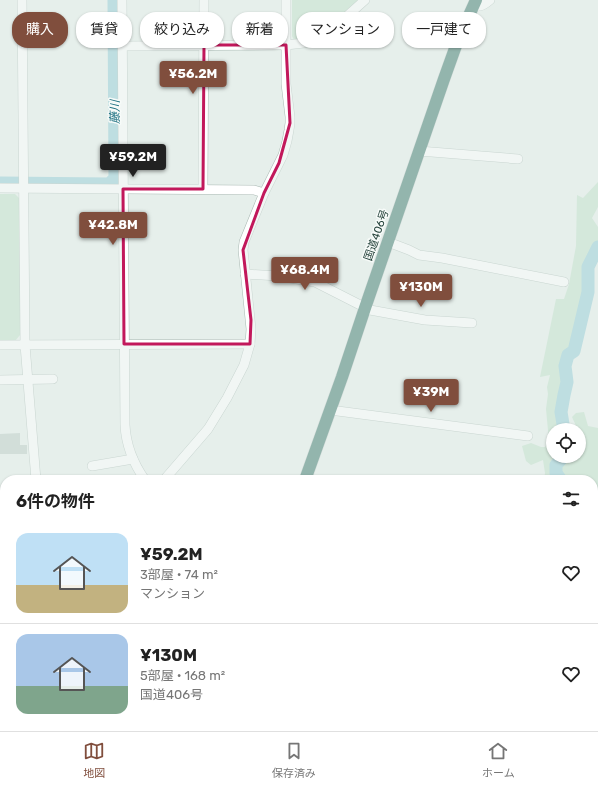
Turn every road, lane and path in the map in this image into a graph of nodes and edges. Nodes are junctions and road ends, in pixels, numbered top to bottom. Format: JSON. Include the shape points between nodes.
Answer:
{"nodes":[{"id":1,"x":22,"y":0,"type":"edge"},
{"id":2,"x":122,"y":0,"type":"edge"},
{"id":3,"x":204,"y":0,"type":"edge"},
{"id":4,"x":286,"y":0,"type":"edge"},
{"id":5,"x":365,"y":0,"type":"edge"},
{"id":6,"x":490,"y":0,"type":"edge"},
{"id":7,"x":475,"y":3,"type":"edge"},
{"id":8,"x":122,"y":12,"type":"edge"},
{"id":9,"x":204,"y":12,"type":"edge"},
{"id":10,"x":286,"y":12,"type":"edge"},
{"id":11,"x":288,"y":45,"type":"edge"},
{"id":12,"x":122,"y":48,"type":"edge"},
{"id":13,"x":204,"y":48,"type":"edge"},
{"id":14,"x":286,"y":48,"type":"edge"},
{"id":15,"x":419,"y":151,"type":"junction"},
{"id":16,"x":518,"y":160,"type":"dead end"},
{"id":17,"x":0,"y":188,"type":"edge"},
{"id":18,"x":24,"y":188,"type":"junction"},
{"id":19,"x":123,"y":189,"type":"junction"},
{"id":20,"x":203,"y":189,"type":"junction"},
{"id":21,"x":264,"y":193,"type":"junction"},
{"id":22,"x":388,"y":242,"type":"junction"},
{"id":23,"x":245,"y":274,"type":"junction"},
{"id":24,"x":564,"y":282,"type":"dead end"},
{"id":25,"x":365,"y":308,"type":"junction"},
{"id":26,"x":472,"y":323,"type":"dead end"},
{"id":27,"x":124,"y":344,"type":"junction"},
{"id":28,"x":250,"y":344,"type":"junction"},
{"id":29,"x":0,"y":345,"type":"edge"},
{"id":30,"x":25,"y":345,"type":"junction"},
{"id":31,"x":53,"y":379,"type":"dead end"},
{"id":32,"x":0,"y":380,"type":"edge"},
{"id":33,"x":28,"y":380,"type":"junction"},
{"id":34,"x":330,"y":410,"type":"junction"},
{"id":35,"x":528,"y":436,"type":"dead end"},
{"id":36,"x":133,"y":459,"type":"junction"},
{"id":37,"x":92,"y":466,"type":"dead end"},
{"id":38,"x":36,"y":475,"type":"edge"},
{"id":39,"x":142,"y":475,"type":"edge"},
{"id":40,"x":168,"y":475,"type":"edge"},
{"id":41,"x":307,"y":475,"type":"edge"}],
"edges":[{"from":1,"to":18,"type":"street"},
{"from":2,"to":8,"type":"street"},
{"from":3,"to":9,"type":"street"},
{"from":4,"to":10,"type":"street"},
{"from":5,"to":11,"type":"street","via":[[323,34],[304,43]]},
{"from":6,"to":7,"type":"street","via":[[478,7]]},
{"from":7,"to":15,"type":"highway","name":"国道406号","via":[[458,40]]},
{"from":12,"to":19,"type":"street"},
{"from":13,"to":20,"type":"street"},
{"from":14,"to":21,"type":"street","via":[[290,123],[283,155]]},
{"from":15,"to":16,"type":"street"},
{"from":15,"to":22,"type":"highway","name":"国道406号"},
{"from":17,"to":18,"type":"street"},
{"from":18,"to":19,"type":"street"},
{"from":18,"to":30,"type":"street"},
{"from":19,"to":20,"type":"street"},
{"from":19,"to":27,"type":"street"},
{"from":20,"to":21,"type":"street","via":[[254,190]]},
{"from":21,"to":23,"type":"street","via":[[244,242]]},
{"from":22,"to":24,"type":"street","via":[[419,255]]},
{"from":22,"to":25,"type":"highway","name":"国道406号"},
{"from":23,"to":25,"type":"street","via":[[315,282]]},
{"from":23,"to":28,"type":"street","via":[[251,320]]},
{"from":25,"to":26,"type":"street","via":[[425,320]]},
{"from":25,"to":34,"type":"highway","name":"国道406号"},
{"from":27,"to":28,"type":"street"},
{"from":27,"to":30,"type":"street"},
{"from":27,"to":36,"type":"street","via":[[125,425],[127,444]]},
{"from":28,"to":40,"type":"street","via":[[244,365],[208,429]]},
{"from":29,"to":30,"type":"street"},
{"from":30,"to":33,"type":"street"},
{"from":31,"to":33,"type":"street"},
{"from":32,"to":33,"type":"street"},
{"from":33,"to":38,"type":"street"},
{"from":34,"to":35,"type":"street"},
{"from":34,"to":41,"type":"highway","name":"国道406号"},
{"from":36,"to":37,"type":"street"},
{"from":36,"to":39,"type":"street"}]}
